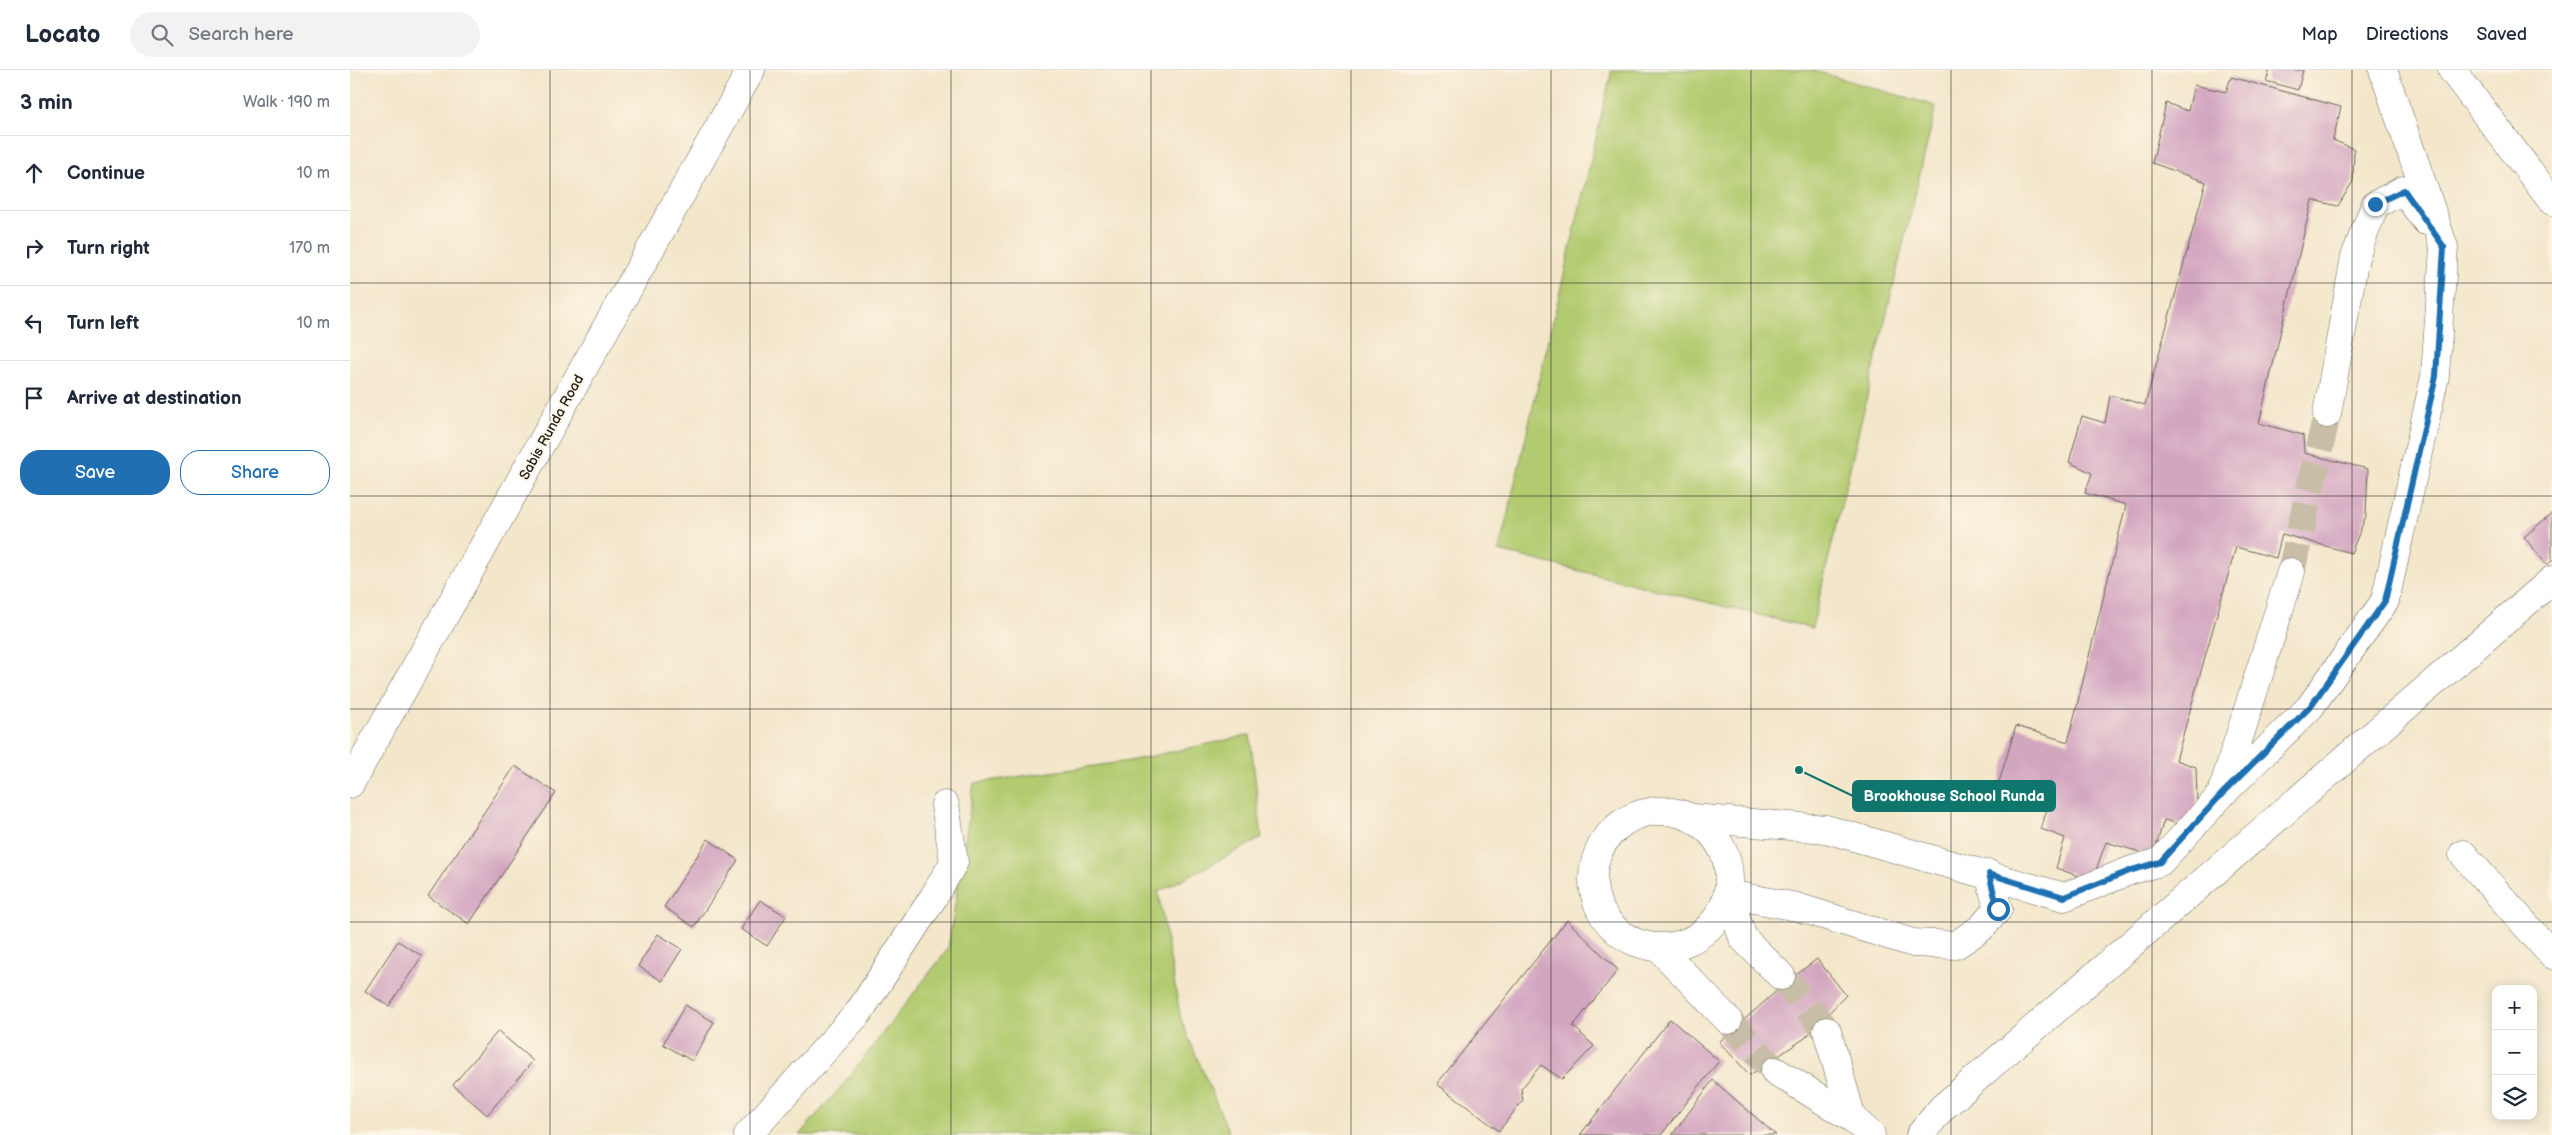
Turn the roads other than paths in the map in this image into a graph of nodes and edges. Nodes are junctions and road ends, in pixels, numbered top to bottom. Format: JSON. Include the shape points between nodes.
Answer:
{"nodes":[{"id":1,"x":751,"y":70,"type":"edge"},
{"id":2,"x":2383,"y":70,"type":"edge"},
{"id":3,"x":2452,"y":70,"type":"edge"},
{"id":4,"x":2552,"y":201,"type":"edge"},
{"id":5,"x":2444,"y":247,"type":"junction"},
{"id":6,"x":2327,"y":414,"type":"tunnel mouth"},
{"id":7,"x":2291,"y":572,"type":"tunnel mouth"},
{"id":8,"x":2552,"y":580,"type":"edge"},
{"id":9,"x":350,"y":784,"type":"edge"},
{"id":10,"x":2221,"y":795,"type":"junction"},
{"id":11,"x":944,"y":805,"type":"dead end"},
{"id":12,"x":1693,"y":818,"type":"junction"},
{"id":13,"x":2463,"y":854,"type":"dead end"},
{"id":14,"x":1989,"y":874,"type":"junction"},
{"id":15,"x":1728,"y":894,"type":"junction"},
{"id":16,"x":1659,"y":948,"type":"junction"},
{"id":17,"x":2552,"y":956,"type":"edge"},
{"id":18,"x":1781,"y":976,"type":"tunnel mouth"},
{"id":19,"x":1728,"y":1020,"type":"tunnel mouth"},
{"id":20,"x":1827,"y":1031,"type":"tunnel mouth"},
{"id":21,"x":1775,"y":1071,"type":"tunnel mouth"},
{"id":22,"x":1862,"y":1126,"type":"edge"},
{"id":23,"x":748,"y":1135,"type":"edge"},
{"id":24,"x":1920,"y":1135,"type":"edge"}],
"edges":[{"from":1,"to":9,"type":"street","name":"Sabis Runda Road"},
{"from":2,"to":5,"type":"street"},
{"from":3,"to":4,"type":"street"},
{"from":5,"to":6,"type":"street","via":[[2404,190],[2375,204],[2355,257]]},
{"from":5,"to":10,"type":"street","via":[[2436,376],[2385,601],[2310,707]]},
{"from":7,"to":10,"type":"street"},
{"from":8,"to":24,"type":"street","via":[[1942,1108]]},
{"from":10,"to":14,"type":"street","via":[[2160,862],[2064,897]]},
{"from":11,"to":23,"type":"street","via":[[954,862],[934,898],[859,1012]]},
{"from":12,"to":14,"type":"street","via":[[1826,829]]},
{"from":12,"to":15,"type":"street","via":[[1711,831],[1724,850],[1729,872]]},
{"from":12,"to":16,"type":"street","via":[[1672,811],[1650,811],[1629,818],[1611,832],[1598,851],[1593,873],[1595,896],[1603,916],[1618,932],[1637,944]]},
{"from":13,"to":17,"type":"street"},
{"from":14,"to":15,"type":"street","via":[[1998,909],[1981,928],[1956,945],[1913,943],[1797,908]]},
{"from":15,"to":16,"type":"street","via":[[1719,916],[1703,933],[1682,944]]},
{"from":15,"to":18,"type":"street","via":[[1743,938]]},
{"from":16,"to":19,"type":"street"},
{"from":20,"to":22,"type":"street"},
{"from":21,"to":22,"type":"street"}]}
